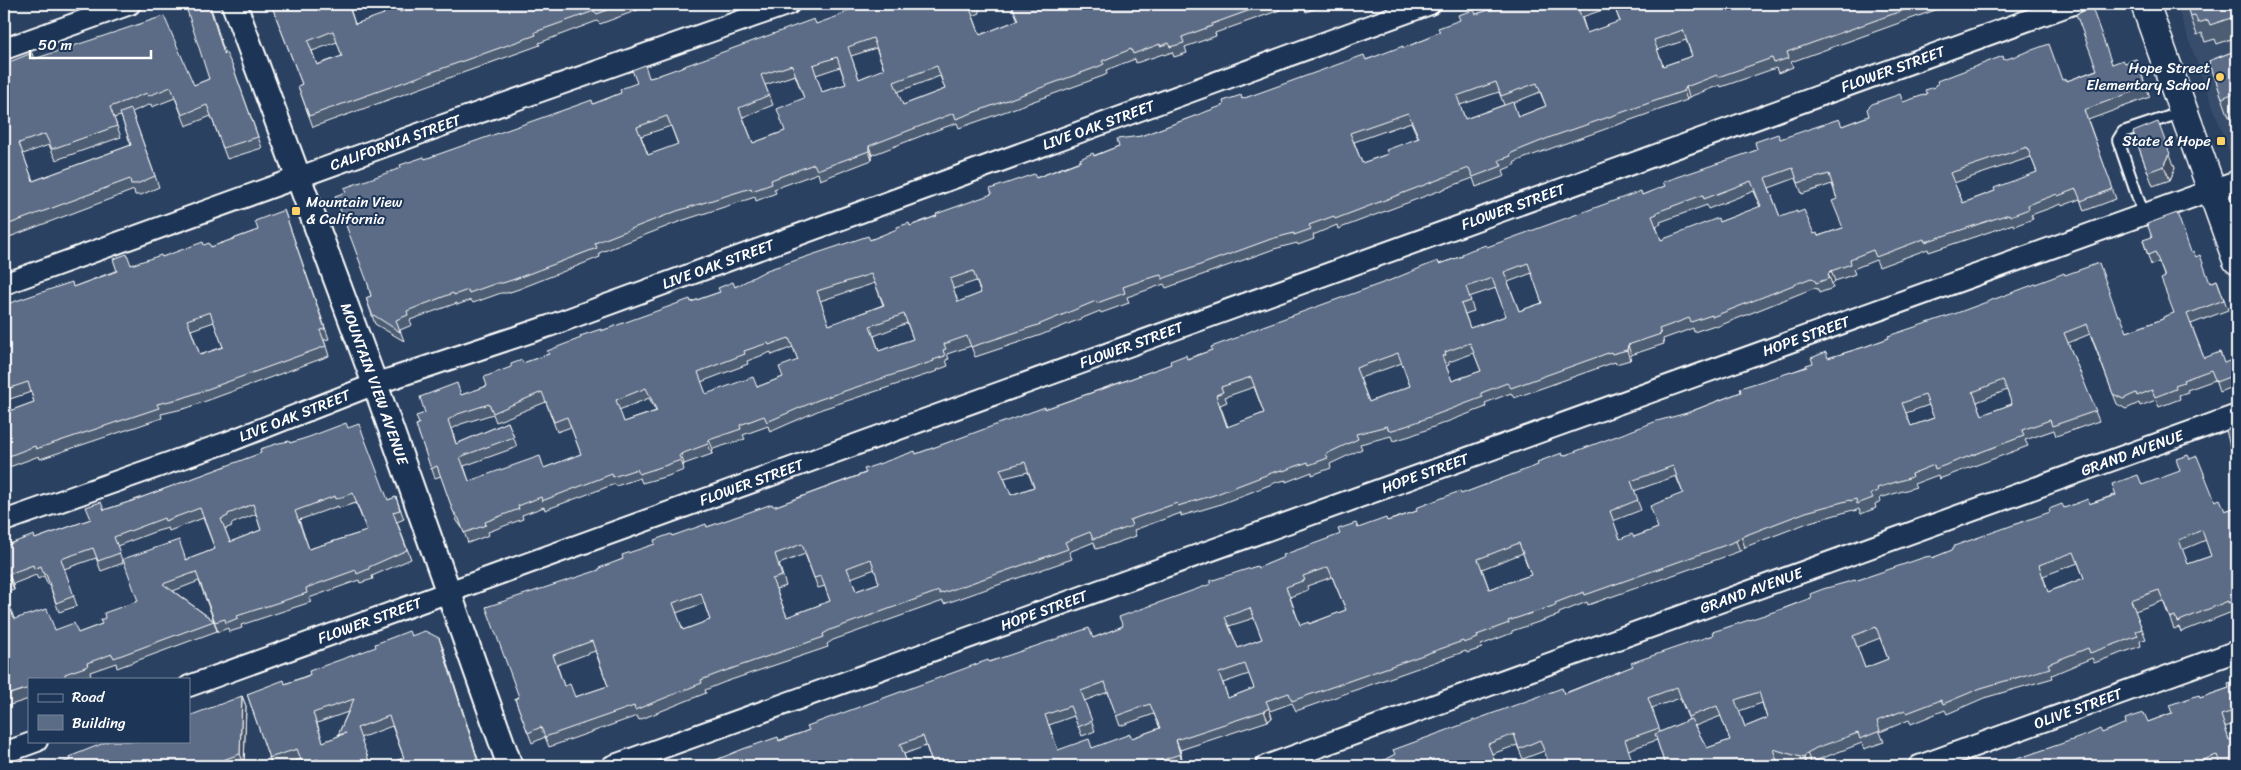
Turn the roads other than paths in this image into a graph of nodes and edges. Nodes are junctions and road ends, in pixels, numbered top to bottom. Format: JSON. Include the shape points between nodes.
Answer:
{"nodes":[{"id":1,"x":130,"y":4,"type":"edge"},
{"id":2,"x":234,"y":4,"type":"edge"},
{"id":3,"x":789,"y":4,"type":"edge"},
{"id":4,"x":1430,"y":4,"type":"edge"},
{"id":5,"x":2074,"y":4,"type":"edge"},
{"id":6,"x":2145,"y":4,"type":"edge"},
{"id":7,"x":4,"y":49,"type":"edge"},
{"id":8,"x":2184,"y":112,"type":"junction"},
{"id":9,"x":299,"y":177,"type":"junction"},
{"id":10,"x":2237,"y":181,"type":"edge"},
{"id":11,"x":2212,"y":190,"type":"junction"},
{"id":12,"x":2143,"y":213,"type":"junction"},
{"id":13,"x":2237,"y":260,"type":"edge"},
{"id":14,"x":4,"y":284,"type":"edge"},
{"id":15,"x":375,"y":384,"type":"junction"},
{"id":16,"x":2237,"y":415,"type":"edge"},
{"id":17,"x":4,"y":521,"type":"edge"},
{"id":18,"x":448,"y":591,"type":"junction"},
{"id":19,"x":2237,"y":651,"type":"edge"},
{"id":20,"x":190,"y":686,"type":"edge"},
{"id":21,"x":33,"y":742,"type":"edge"},
{"id":22,"x":4,"y":753,"type":"edge"},
{"id":23,"x":510,"y":766,"type":"edge"},
{"id":24,"x":612,"y":766,"type":"edge"},
{"id":25,"x":1266,"y":766,"type":"edge"},
{"id":26,"x":1919,"y":766,"type":"edge"}],
"edges":[{"from":1,"to":7,"type":"street"},
{"from":2,"to":9,"type":"street","name":"MOUNTAIN VIEW AVENUE"},
{"from":3,"to":9,"type":"street","name":"CALIFORNIA STREET"},
{"from":4,"to":15,"type":"street","name":"LIVE OAK STREET","via":[[549,326]]},
{"from":5,"to":18,"type":"street","name":"FLOWER STREET"},
{"from":6,"to":8,"type":"main road"},
{"from":8,"to":11,"type":"main road"},
{"from":8,"to":12,"type":"lane","via":[[2123,132],[2118,140]]},
{"from":9,"to":14,"type":"street","name":"CALIFORNIA STREET"},
{"from":9,"to":15,"type":"street","name":"MOUNTAIN VIEW AVENUE"},
{"from":10,"to":11,"type":"street","name":"HOPE STREET"},
{"from":11,"to":12,"type":"street","name":"HOPE STREET"},
{"from":11,"to":13,"type":"main road"},
{"from":12,"to":24,"type":"street","name":"HOPE STREET"},
{"from":15,"to":17,"type":"street","name":"LIVE OAK STREET","via":[[228,442]]},
{"from":15,"to":18,"type":"street","name":"MOUNTAIN VIEW AVENUE"},
{"from":16,"to":25,"type":"street","name":"GRAND AVENUE"},
{"from":18,"to":20,"type":"street","name":"FLOWER STREET"},
{"from":18,"to":23,"type":"street","name":"MOUNTAIN VIEW AVENUE"},
{"from":19,"to":26,"type":"street","name":"OLIVE STREET"},
{"from":21,"to":22,"type":"street"}]}
